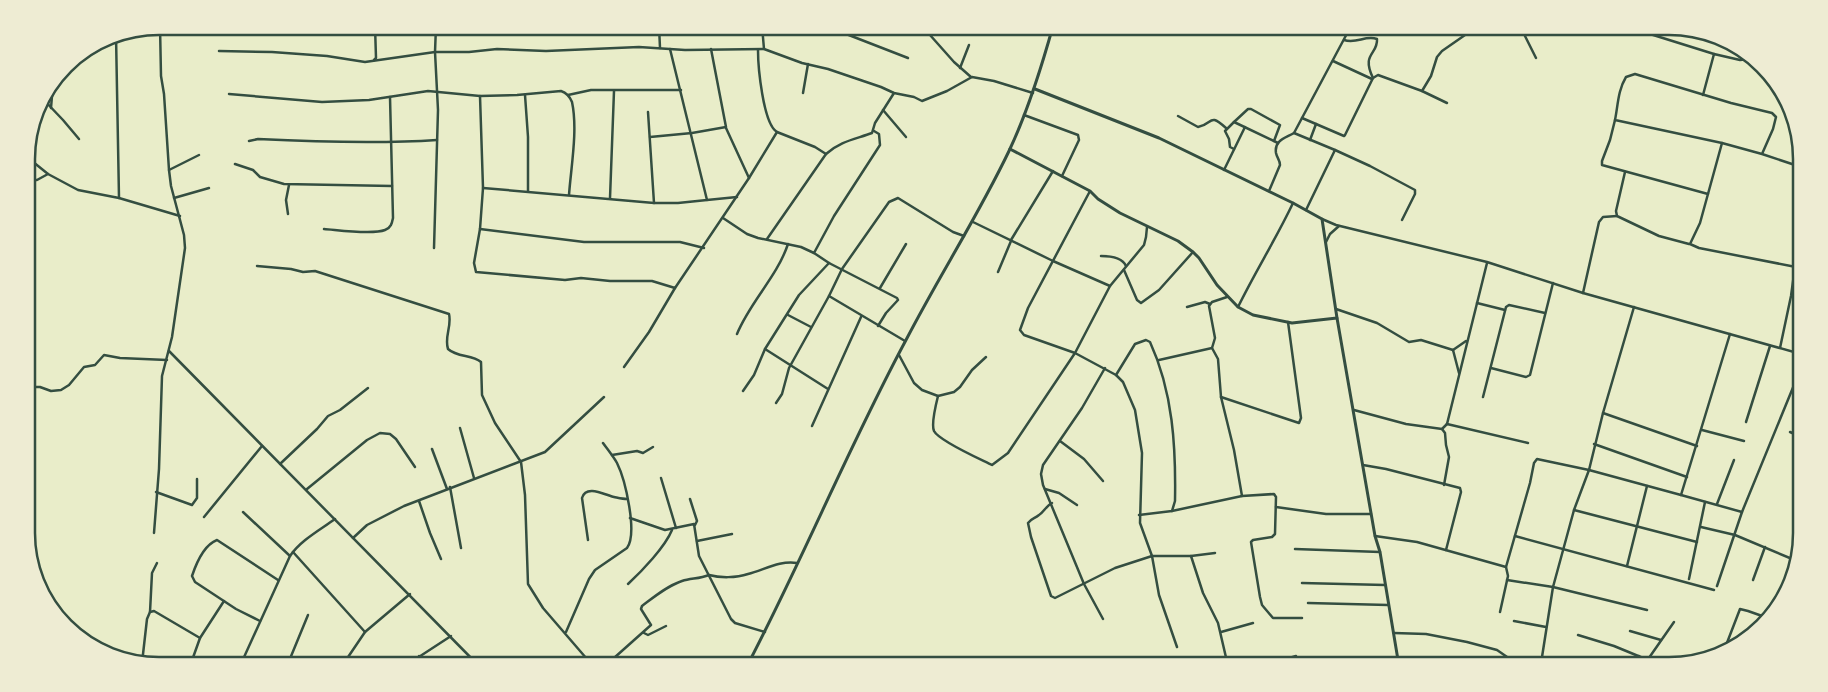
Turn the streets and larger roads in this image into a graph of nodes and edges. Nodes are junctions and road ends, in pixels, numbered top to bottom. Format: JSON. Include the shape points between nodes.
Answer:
{"nodes":[{"id":1,"x":160,"y":35,"type":"edge"},
{"id":2,"x":375,"y":35,"type":"edge"},
{"id":3,"x":436,"y":35,"type":"edge"},
{"id":4,"x":659,"y":35,"type":"edge"},
{"id":5,"x":763,"y":35,"type":"edge"},
{"id":6,"x":850,"y":35,"type":"edge"},
{"id":7,"x":930,"y":35,"type":"edge"},
{"id":8,"x":1050,"y":35,"type":"edge"},
{"id":9,"x":1346,"y":35,"type":"edge"},
{"id":10,"x":1465,"y":35,"type":"edge"},
{"id":11,"x":1524,"y":35,"type":"edge"},
{"id":12,"x":1653,"y":35,"type":"edge"},
{"id":13,"x":1344,"y":40,"type":"junction"},
{"id":14,"x":116,"y":43,"type":"edge"},
{"id":15,"x":968,"y":46,"type":"dead end"},
{"id":16,"x":660,"y":48,"type":"junction"},
{"id":17,"x":670,"y":49,"type":"junction"},
{"id":18,"x":711,"y":49,"type":"junction"},
{"id":19,"x":764,"y":49,"type":"junction"},
{"id":20,"x":758,"y":50,"type":"junction"},
{"id":21,"x":219,"y":51,"type":"dead end"},
{"id":22,"x":435,"y":52,"type":"junction"},
{"id":23,"x":1714,"y":54,"type":"junction"},
{"id":24,"x":908,"y":58,"type":"dead end"},
{"id":25,"x":1536,"y":58,"type":"dead end"},
{"id":26,"x":1742,"y":60,"type":"edge"},
{"id":27,"x":373,"y":61,"type":"junction"},
{"id":28,"x":1332,"y":61,"type":"junction"},
{"id":29,"x":808,"y":64,"type":"junction"},
{"id":30,"x":960,"y":68,"type":"junction"},
{"id":31,"x":972,"y":77,"type":"junction"},
{"id":32,"x":1373,"y":78,"type":"junction"},
{"id":33,"x":681,"y":90,"type":"junction"},
{"id":34,"x":614,"y":91,"type":"junction"},
{"id":35,"x":1034,"y":91,"type":"junction"},
{"id":36,"x":1422,"y":91,"type":"junction"},
{"id":37,"x":436,"y":92,"type":"junction"},
{"id":38,"x":894,"y":93,"type":"junction"},
{"id":39,"x":229,"y":94,"type":"dead end"},
{"id":40,"x":525,"y":94,"type":"junction"},
{"id":41,"x":803,"y":94,"type":"dead end"},
{"id":42,"x":568,"y":95,"type":"junction"},
{"id":43,"x":1703,"y":95,"type":"junction"},
{"id":44,"x":480,"y":96,"type":"junction"},
{"id":45,"x":52,"y":97,"type":"edge"},
{"id":46,"x":390,"y":97,"type":"junction"},
{"id":47,"x":1447,"y":103,"type":"dead end"},
{"id":48,"x":48,"y":104,"type":"edge"},
{"id":49,"x":51,"y":108,"type":"junction"},
{"id":50,"x":883,"y":110,"type":"junction"},
{"id":51,"x":648,"y":112,"type":"dead end"},
{"id":52,"x":1024,"y":115,"type":"junction"},
{"id":53,"x":1178,"y":116,"type":"dead end"},
{"id":54,"x":1302,"y":118,"type":"junction"},
{"id":55,"x":1615,"y":120,"type":"junction"},
{"id":56,"x":1234,"y":122,"type":"junction"},
{"id":57,"x":1316,"y":124,"type":"junction"},
{"id":58,"x":726,"y":127,"type":"junction"},
{"id":59,"x":1244,"y":127,"type":"junction"},
{"id":60,"x":1226,"y":128,"type":"junction"},
{"id":61,"x":874,"y":131,"type":"junction"},
{"id":62,"x":777,"y":132,"type":"junction"},
{"id":63,"x":692,"y":133,"type":"junction"},
{"id":64,"x":1294,"y":133,"type":"junction"},
{"id":65,"x":650,"y":136,"type":"junction"},
{"id":66,"x":906,"y":137,"type":"dead end"},
{"id":67,"x":79,"y":139,"type":"dead end"},
{"id":68,"x":437,"y":140,"type":"junction"},
{"id":69,"x":1310,"y":140,"type":"junction"},
{"id":70,"x":249,"y":141,"type":"dead end"},
{"id":71,"x":1274,"y":141,"type":"junction"},
{"id":72,"x":391,"y":143,"type":"junction"},
{"id":73,"x":1278,"y":143,"type":"junction"},
{"id":74,"x":1722,"y":143,"type":"junction"},
{"id":75,"x":1010,"y":148,"type":"junction"},
{"id":76,"x":1234,"y":149,"type":"junction"},
{"id":77,"x":1335,"y":150,"type":"junction"},
{"id":78,"x":826,"y":154,"type":"junction"},
{"id":79,"x":1762,"y":154,"type":"junction"},
{"id":80,"x":199,"y":155,"type":"dead end"},
{"id":81,"x":35,"y":163,"type":"edge"},
{"id":82,"x":235,"y":164,"type":"dead end"},
{"id":83,"x":1793,"y":164,"type":"edge"},
{"id":84,"x":169,"y":170,"type":"junction"},
{"id":85,"x":1224,"y":170,"type":"junction"},
{"id":86,"x":1053,"y":171,"type":"junction"},
{"id":87,"x":1626,"y":172,"type":"junction"},
{"id":88,"x":48,"y":174,"type":"junction"},
{"id":89,"x":1062,"y":176,"type":"junction"},
{"id":90,"x":749,"y":178,"type":"junction"},
{"id":91,"x":35,"y":180,"type":"edge"},
{"id":92,"x":289,"y":185,"type":"junction"},
{"id":93,"x":392,"y":186,"type":"junction"},
{"id":94,"x":209,"y":188,"type":"dead end"},
{"id":95,"x":482,"y":188,"type":"junction"},
{"id":96,"x":528,"y":191,"type":"junction"},
{"id":97,"x":1090,"y":191,"type":"junction"},
{"id":98,"x":1269,"y":191,"type":"junction"},
{"id":99,"x":569,"y":194,"type":"junction"},
{"id":100,"x":1708,"y":194,"type":"junction"},
{"id":101,"x":737,"y":197,"type":"junction"},
{"id":102,"x":119,"y":198,"type":"junction"},
{"id":103,"x":174,"y":198,"type":"junction"},
{"id":104,"x":610,"y":198,"type":"junction"},
{"id":105,"x":707,"y":200,"type":"junction"},
{"id":106,"x":654,"y":202,"type":"junction"},
{"id":107,"x":1293,"y":203,"type":"junction"},
{"id":108,"x":1306,"y":210,"type":"junction"},
{"id":109,"x":288,"y":214,"type":"dead end"},
{"id":110,"x":180,"y":216,"type":"junction"},
{"id":111,"x":1617,"y":216,"type":"junction"},
{"id":112,"x":723,"y":218,"type":"junction"},
{"id":113,"x":1321,"y":219,"type":"junction"},
{"id":114,"x":1402,"y":220,"type":"dead end"},
{"id":115,"x":973,"y":222,"type":"junction"},
{"id":116,"x":1339,"y":226,"type":"junction"},
{"id":117,"x":1147,"y":227,"type":"junction"},
{"id":118,"x":324,"y":229,"type":"dead end"},
{"id":119,"x":480,"y":229,"type":"junction"},
{"id":120,"x":965,"y":236,"type":"junction"},
{"id":121,"x":767,"y":239,"type":"junction"},
{"id":122,"x":1011,"y":241,"type":"junction"},
{"id":123,"x":788,"y":244,"type":"junction"},
{"id":124,"x":906,"y":244,"type":"dead end"},
{"id":125,"x":1326,"y":244,"type":"junction"},
{"id":126,"x":1690,"y":244,"type":"junction"},
{"id":127,"x":434,"y":248,"type":"dead end"},
{"id":128,"x":704,"y":248,"type":"junction"},
{"id":129,"x":1193,"y":252,"type":"junction"},
{"id":130,"x":814,"y":253,"type":"junction"},
{"id":131,"x":1101,"y":256,"type":"dead end"},
{"id":132,"x":1053,"y":261,"type":"junction"},
{"id":133,"x":1487,"y":262,"type":"junction"},
{"id":134,"x":830,"y":263,"type":"junction"},
{"id":135,"x":257,"y":266,"type":"dead end"},
{"id":136,"x":1793,"y":267,"type":"edge"},
{"id":137,"x":1125,"y":268,"type":"junction"},
{"id":138,"x":842,"y":269,"type":"junction"},
{"id":139,"x":998,"y":272,"type":"dead end"},
{"id":140,"x":1553,"y":283,"type":"junction"},
{"id":141,"x":1110,"y":286,"type":"junction"},
{"id":142,"x":1793,"y":286,"type":"edge"},
{"id":143,"x":675,"y":288,"type":"junction"},
{"id":144,"x":880,"y":288,"type":"junction"},
{"id":145,"x":1583,"y":293,"type":"junction"},
{"id":146,"x":829,"y":296,"type":"junction"},
{"id":147,"x":1227,"y":297,"type":"junction"},
{"id":148,"x":1477,"y":303,"type":"junction"},
{"id":149,"x":1210,"y":304,"type":"junction"},
{"id":150,"x":1187,"y":307,"type":"dead end"},
{"id":151,"x":1238,"y":307,"type":"junction"},
{"id":152,"x":1634,"y":307,"type":"junction"},
{"id":153,"x":1336,"y":309,"type":"junction"},
{"id":154,"x":1505,"y":310,"type":"junction"},
{"id":155,"x":1545,"y":314,"type":"junction"},
{"id":156,"x":788,"y":315,"type":"junction"},
{"id":157,"x":861,"y":316,"type":"junction"},
{"id":158,"x":1337,"y":318,"type":"junction"},
{"id":159,"x":1288,"y":322,"type":"junction"},
{"id":160,"x":878,"y":326,"type":"junction"},
{"id":161,"x":811,"y":327,"type":"junction"},
{"id":162,"x":738,"y":334,"type":"dead end"},
{"id":163,"x":1730,"y":334,"type":"junction"},
{"id":164,"x":1467,"y":340,"type":"junction"},
{"id":165,"x":905,"y":341,"type":"junction"},
{"id":166,"x":1770,"y":346,"type":"junction"},
{"id":167,"x":1212,"y":348,"type":"junction"},
{"id":168,"x":1780,"y":348,"type":"junction"},
{"id":169,"x":765,"y":349,"type":"junction"},
{"id":170,"x":1453,"y":350,"type":"junction"},
{"id":171,"x":169,"y":351,"type":"junction"},
{"id":172,"x":1793,"y":352,"type":"edge"},
{"id":173,"x":1075,"y":353,"type":"junction"},
{"id":174,"x":899,"y":355,"type":"junction"},
{"id":175,"x":986,"y":357,"type":"dead end"},
{"id":176,"x":167,"y":360,"type":"junction"},
{"id":177,"x":1158,"y":360,"type":"junction"},
{"id":178,"x":792,"y":365,"type":"junction"},
{"id":179,"x":624,"y":367,"type":"dead end"},
{"id":180,"x":1105,"y":368,"type":"junction"},
{"id":181,"x":1491,"y":368,"type":"junction"},
{"id":182,"x":1459,"y":374,"type":"junction"},
{"id":183,"x":1116,"y":375,"type":"junction"},
{"id":184,"x":35,"y":387,"type":"edge"},
{"id":185,"x":368,"y":388,"type":"dead end"},
{"id":186,"x":1793,"y":388,"type":"edge"},
{"id":187,"x":828,"y":390,"type":"junction"},
{"id":188,"x":744,"y":391,"type":"dead end"},
{"id":189,"x":604,"y":396,"type":"dead end"},
{"id":190,"x":938,"y":396,"type":"junction"},
{"id":191,"x":1483,"y":397,"type":"dead end"},
{"id":192,"x":1221,"y":398,"type":"junction"},
{"id":193,"x":776,"y":403,"type":"dead end"},
{"id":194,"x":1354,"y":410,"type":"junction"},
{"id":195,"x":1603,"y":413,"type":"junction"},
{"id":196,"x":1746,"y":422,"type":"dead end"},
{"id":197,"x":1447,"y":424,"type":"junction"},
{"id":198,"x":812,"y":426,"type":"dead end"},
{"id":199,"x":460,"y":428,"type":"dead end"},
{"id":200,"x":1442,"y":428,"type":"junction"},
{"id":201,"x":1702,"y":430,"type":"junction"},
{"id":202,"x":1790,"y":432,"type":"dead end"},
{"id":203,"x":1793,"y":433,"type":"edge"},
{"id":204,"x":1060,"y":441,"type":"junction"},
{"id":205,"x":1744,"y":441,"type":"dead end"},
{"id":206,"x":603,"y":443,"type":"dead end"},
{"id":207,"x":1528,"y":443,"type":"dead end"},
{"id":208,"x":1594,"y":444,"type":"junction"},
{"id":209,"x":262,"y":446,"type":"junction"},
{"id":210,"x":1697,"y":446,"type":"junction"},
{"id":211,"x":653,"y":447,"type":"dead end"},
{"id":212,"x":432,"y":449,"type":"dead end"},
{"id":213,"x":612,"y":455,"type":"junction"},
{"id":214,"x":1734,"y":460,"type":"dead end"},
{"id":215,"x":521,"y":462,"type":"junction"},
{"id":216,"x":280,"y":464,"type":"junction"},
{"id":217,"x":1363,"y":465,"type":"junction"},
{"id":218,"x":415,"y":467,"type":"dead end"},
{"id":219,"x":1589,"y":470,"type":"junction"},
{"id":220,"x":1687,"y":477,"type":"junction"},
{"id":221,"x":474,"y":478,"type":"junction"},
{"id":222,"x":661,"y":478,"type":"dead end"},
{"id":223,"x":197,"y":479,"type":"dead end"},
{"id":224,"x":1103,"y":482,"type":"dead end"},
{"id":225,"x":1444,"y":484,"type":"junction"},
{"id":226,"x":1646,"y":486,"type":"junction"},
{"id":227,"x":448,"y":488,"type":"junction"},
{"id":228,"x":1046,"y":489,"type":"junction"},
{"id":229,"x":307,"y":490,"type":"junction"},
{"id":230,"x":156,"y":492,"type":"junction"},
{"id":231,"x":1681,"y":495,"type":"junction"},
{"id":232,"x":1242,"y":496,"type":"junction"},
{"id":233,"x":627,"y":499,"type":"junction"},
{"id":234,"x":690,"y":499,"type":"dead end"},
{"id":235,"x":419,"y":501,"type":"junction"},
{"id":236,"x":1705,"y":502,"type":"junction"},
{"id":237,"x":1052,"y":503,"type":"junction"},
{"id":238,"x":1717,"y":504,"type":"junction"},
{"id":239,"x":1077,"y":505,"type":"dead end"},
{"id":240,"x":1276,"y":507,"type":"junction"},
{"id":241,"x":1574,"y":510,"type":"junction"},
{"id":242,"x":1172,"y":511,"type":"junction"},
{"id":243,"x":243,"y":512,"type":"dead end"},
{"id":244,"x":1742,"y":512,"type":"junction"},
{"id":245,"x":1372,"y":514,"type":"junction"},
{"id":246,"x":1139,"y":515,"type":"junction"},
{"id":247,"x":204,"y":517,"type":"dead end"},
{"id":248,"x":630,"y":518,"type":"junction"},
{"id":249,"x":335,"y":519,"type":"junction"},
{"id":250,"x":695,"y":525,"type":"junction"},
{"id":251,"x":1636,"y":526,"type":"junction"},
{"id":252,"x":1701,"y":527,"type":"junction"},
{"id":253,"x":676,"y":528,"type":"junction"},
{"id":254,"x":672,"y":529,"type":"junction"},
{"id":255,"x":154,"y":533,"type":"dead end"},
{"id":256,"x":732,"y":534,"type":"dead end"},
{"id":257,"x":1735,"y":535,"type":"junction"},
{"id":258,"x":1375,"y":536,"type":"junction"},
{"id":259,"x":1515,"y":536,"type":"junction"},
{"id":260,"x":353,"y":538,"type":"junction"},
{"id":261,"x":588,"y":540,"type":"dead end"},
{"id":262,"x":698,"y":540,"type":"junction"},
{"id":263,"x":1697,"y":542,"type":"junction"},
{"id":264,"x":1766,"y":547,"type":"junction"},
{"id":265,"x":462,"y":548,"type":"dead end"},
{"id":266,"x":1563,"y":549,"type":"junction"},
{"id":267,"x":1295,"y":550,"type":"dead end"},
{"id":268,"x":1446,"y":550,"type":"junction"},
{"id":269,"x":293,"y":552,"type":"junction"},
{"id":270,"x":1380,"y":552,"type":"junction"},
{"id":271,"x":1215,"y":553,"type":"dead end"},
{"id":272,"x":290,"y":556,"type":"junction"},
{"id":273,"x":1152,"y":556,"type":"junction"},
{"id":274,"x":1191,"y":556,"type":"junction"},
{"id":275,"x":1791,"y":558,"type":"edge"},
{"id":276,"x":441,"y":559,"type":"dead end"},
{"id":277,"x":157,"y":563,"type":"dead end"},
{"id":278,"x":797,"y":563,"type":"junction"},
{"id":279,"x":1627,"y":566,"type":"junction"},
{"id":280,"x":1506,"y":567,"type":"junction"},
{"id":281,"x":708,"y":575,"type":"junction"},
{"id":282,"x":1689,"y":579,"type":"dead end"},
{"id":283,"x":278,"y":580,"type":"junction"},
{"id":284,"x":1507,"y":580,"type":"junction"},
{"id":285,"x":1753,"y":580,"type":"dead end"},
{"id":286,"x":1302,"y":583,"type":"dead end"},
{"id":287,"x":628,"y":584,"type":"dead end"},
{"id":288,"x":1084,"y":584,"type":"junction"},
{"id":289,"x":1385,"y":585,"type":"junction"},
{"id":290,"x":1717,"y":586,"type":"dead end"},
{"id":291,"x":1553,"y":587,"type":"junction"},
{"id":292,"x":1714,"y":590,"type":"dead end"},
{"id":293,"x":410,"y":594,"type":"junction"},
{"id":294,"x":224,"y":601,"type":"junction"},
{"id":295,"x":1308,"y":603,"type":"dead end"},
{"id":296,"x":1388,"y":605,"type":"junction"},
{"id":297,"x":1647,"y":610,"type":"dead end"},
{"id":298,"x":150,"y":612,"type":"junction"},
{"id":299,"x":1500,"y":612,"type":"dead end"},
{"id":300,"x":308,"y":615,"type":"dead end"},
{"id":301,"x":1761,"y":616,"type":"edge"},
{"id":302,"x":1103,"y":618,"type":"dead end"},
{"id":303,"x":1302,"y":618,"type":"dead end"},
{"id":304,"x":260,"y":621,"type":"junction"},
{"id":305,"x":1514,"y":621,"type":"dead end"},
{"id":306,"x":1674,"y":622,"type":"dead end"},
{"id":307,"x":1253,"y":623,"type":"dead end"},
{"id":308,"x":666,"y":626,"type":"dead end"},
{"id":309,"x":1546,"y":627,"type":"junction"},
{"id":310,"x":1630,"y":631,"type":"dead end"},
{"id":311,"x":365,"y":632,"type":"junction"},
{"id":312,"x":566,"y":632,"type":"junction"},
{"id":313,"x":765,"y":632,"type":"junction"},
{"id":314,"x":1220,"y":632,"type":"junction"},
{"id":315,"x":644,"y":633,"type":"junction"},
{"id":316,"x":1393,"y":634,"type":"junction"},
{"id":317,"x":1578,"y":634,"type":"dead end"},
{"id":318,"x":451,"y":636,"type":"junction"},
{"id":319,"x":200,"y":638,"type":"junction"},
{"id":320,"x":1661,"y":640,"type":"junction"},
{"id":321,"x":1727,"y":642,"type":"edge"},
{"id":322,"x":1177,"y":647,"type":"dead end"},
{"id":323,"x":143,"y":656,"type":"edge"},
{"id":324,"x":419,"y":656,"type":"edge"},
{"id":325,"x":1296,"y":656,"type":"dead end"},
{"id":326,"x":1639,"y":656,"type":"edge"},
{"id":327,"x":193,"y":657,"type":"edge"},
{"id":328,"x":244,"y":657,"type":"edge"},
{"id":329,"x":291,"y":657,"type":"edge"},
{"id":330,"x":348,"y":657,"type":"edge"},
{"id":331,"x":471,"y":657,"type":"edge"},
{"id":332,"x":586,"y":657,"type":"edge"},
{"id":333,"x":614,"y":657,"type":"edge"},
{"id":334,"x":752,"y":657,"type":"edge"},
{"id":335,"x":1226,"y":657,"type":"edge"},
{"id":336,"x":1293,"y":657,"type":"edge"},
{"id":337,"x":1397,"y":657,"type":"edge"},
{"id":338,"x":1508,"y":657,"type":"edge"},
{"id":339,"x":1542,"y":657,"type":"dead end"},
{"id":340,"x":1650,"y":657,"type":"edge"}],
"edges":[{"from":1,"to":84,"type":"street"},
{"from":2,"to":27,"type":"street","via":[[376,58]]},
{"from":3,"to":22,"type":"street"},
{"from":4,"to":16,"type":"street"},
{"from":5,"to":19,"type":"street"},
{"from":6,"to":24,"type":"street"},
{"from":7,"to":30,"type":"street"},
{"from":8,"to":35,"type":"street"},
{"from":9,"to":13,"type":"street"},
{"from":10,"to":36,"type":"street","via":[[1437,57]]},
{"from":11,"to":25,"type":"street"},
{"from":12,"to":23,"type":"street"},
{"from":13,"to":28,"type":"street"},
{"from":13,"to":32,"type":"street","via":[[1354,42],[1369,37],[1377,40],[1368,60]]},
{"from":14,"to":102,"type":"street"},
{"from":15,"to":30,"type":"street"},
{"from":16,"to":17,"type":"street"},
{"from":16,"to":22,"type":"street"},
{"from":17,"to":18,"type":"street"},
{"from":17,"to":33,"type":"street"},
{"from":18,"to":20,"type":"street"},
{"from":18,"to":58,"type":"street"},
{"from":19,"to":20,"type":"street"},
{"from":19,"to":29,"type":"street"},
{"from":20,"to":62,"type":"street","via":[[758,70],[765,104],[771,127]]},
{"from":21,"to":27,"type":"street"},
{"from":22,"to":27,"type":"street"},
{"from":22,"to":37,"type":"street"},
{"from":23,"to":26,"type":"street"},
{"from":23,"to":43,"type":"street"},
{"from":28,"to":32,"type":"street"},
{"from":28,"to":54,"type":"street"},
{"from":29,"to":38,"type":"street"},
{"from":29,"to":41,"type":"street"},
{"from":30,"to":31,"type":"street"},
{"from":31,"to":35,"type":"street"},
{"from":31,"to":38,"type":"street","via":[[925,101]]},
{"from":32,"to":36,"type":"street","via":[[1383,76]]},
{"from":32,"to":57,"type":"street","via":[[1344,136]]},
{"from":33,"to":34,"type":"street"},
{"from":33,"to":63,"type":"street"},
{"from":34,"to":42,"type":"street","via":[[591,90]]},
{"from":34,"to":104,"type":"street"},
{"from":35,"to":52,"type":"street"},
{"from":35,"to":85,"type":"street","via":[[1148,133]]},
{"from":36,"to":47,"type":"street"},
{"from":37,"to":44,"type":"street"},
{"from":37,"to":46,"type":"street"},
{"from":37,"to":68,"type":"street"},
{"from":38,"to":50,"type":"street"},
{"from":39,"to":46,"type":"street","via":[[322,102]]},
{"from":40,"to":42,"type":"street","via":[[561,91]]},
{"from":40,"to":44,"type":"street"},
{"from":40,"to":96,"type":"street"},
{"from":42,"to":99,"type":"street","via":[[572,103],[573,138]]},
{"from":43,"to":55,"type":"street","via":[[1630,75],[1623,81],[1619,93]]},
{"from":43,"to":79,"type":"street","via":[[1775,115],[1776,120]]},
{"from":44,"to":95,"type":"street"},
{"from":45,"to":49,"type":"street"},
{"from":46,"to":72,"type":"street"},
{"from":48,"to":49,"type":"street"},
{"from":49,"to":67,"type":"street"},
{"from":50,"to":61,"type":"street"},
{"from":50,"to":66,"type":"street"},
{"from":51,"to":65,"type":"street"},
{"from":52,"to":75,"type":"street"},
{"from":52,"to":89,"type":"street","via":[[1078,135],[1079,140]]},
{"from":53,"to":60,"type":"street","via":[[1198,127],[1215,119]]},
{"from":54,"to":57,"type":"street"},
{"from":54,"to":64,"type":"street"},
{"from":55,"to":74,"type":"street"},
{"from":55,"to":87,"type":"street","via":[[1602,164]]},
{"from":56,"to":59,"type":"street"},
{"from":56,"to":60,"type":"street"},
{"from":56,"to":71,"type":"street","via":[[1251,109],[1280,125]]},
{"from":57,"to":69,"type":"street"},
{"from":58,"to":63,"type":"street"},
{"from":58,"to":90,"type":"street"},
{"from":59,"to":71,"type":"street"},
{"from":59,"to":76,"type":"street"},
{"from":60,"to":76,"type":"street","via":[[1229,144]]},
{"from":61,"to":78,"type":"street","via":[[850,139]]},
{"from":61,"to":130,"type":"street","via":[[879,134],[880,145]]},
{"from":62,"to":78,"type":"street"},
{"from":62,"to":90,"type":"street"},
{"from":63,"to":65,"type":"street"},
{"from":63,"to":105,"type":"street"},
{"from":64,"to":69,"type":"street"},
{"from":64,"to":73,"type":"street"},
{"from":65,"to":106,"type":"street"},
{"from":68,"to":72,"type":"street"},
{"from":68,"to":127,"type":"street"},
{"from":69,"to":77,"type":"street"},
{"from":70,"to":72,"type":"street"},
{"from":71,"to":73,"type":"street"},
{"from":72,"to":93,"type":"street"},
{"from":73,"to":98,"type":"street","via":[[1276,151],[1280,165]]},
{"from":74,"to":79,"type":"street"},
{"from":74,"to":100,"type":"street"},
{"from":75,"to":86,"type":"street"},
{"from":75,"to":115,"type":"street"},
{"from":76,"to":85,"type":"street"},
{"from":77,"to":108,"type":"street"},
{"from":77,"to":114,"type":"street","via":[[1415,190]]},
{"from":78,"to":121,"type":"street"},
{"from":79,"to":83,"type":"street"},
{"from":80,"to":84,"type":"street"},
{"from":81,"to":88,"type":"street"},
{"from":82,"to":92,"type":"street","via":[[253,170],[269,181]]},
{"from":84,"to":103,"type":"street"},
{"from":85,"to":98,"type":"street"},
{"from":86,"to":89,"type":"street"},
{"from":86,"to":122,"type":"street"},
{"from":87,"to":100,"type":"street"},
{"from":87,"to":111,"type":"street"},
{"from":88,"to":91,"type":"street"},
{"from":88,"to":102,"type":"street","via":[[78,190]]},
{"from":89,"to":97,"type":"street"},
{"from":90,"to":101,"type":"street"},
{"from":92,"to":93,"type":"street"},
{"from":92,"to":109,"type":"street"},
{"from":93,"to":118,"type":"street","via":[[391,227],[386,230]]},
{"from":94,"to":103,"type":"street"},
{"from":95,"to":96,"type":"street"},
{"from":95,"to":119,"type":"street"},
{"from":96,"to":99,"type":"street"},
{"from":97,"to":117,"type":"street","via":[[1115,211]]},
{"from":97,"to":132,"type":"street"},
{"from":98,"to":107,"type":"street"},
{"from":99,"to":104,"type":"street"},
{"from":100,"to":126,"type":"street"},
{"from":101,"to":105,"type":"street"},
{"from":101,"to":112,"type":"street"},
{"from":102,"to":110,"type":"street"},
{"from":103,"to":110,"type":"street"},
{"from":104,"to":106,"type":"street"},
{"from":105,"to":106,"type":"street"},
{"from":107,"to":108,"type":"street"},
{"from":107,"to":151,"type":"street"},
{"from":108,"to":113,"type":"street"},
{"from":110,"to":171,"type":"street","via":[[185,248]]},
{"from":111,"to":126,"type":"street","via":[[1659,236]]},
{"from":111,"to":145,"type":"street","via":[[1603,217],[1599,222]]},
{"from":112,"to":121,"type":"street","via":[[747,234]]},
{"from":112,"to":128,"type":"street"},
{"from":113,"to":116,"type":"street"},
{"from":113,"to":125,"type":"street"},
{"from":115,"to":120,"type":"street"},
{"from":115,"to":122,"type":"street"},
{"from":116,"to":125,"type":"street","via":[[1330,234]]},
{"from":116,"to":133,"type":"street"},
{"from":117,"to":129,"type":"street","via":[[1178,241]]},
{"from":117,"to":137,"type":"street","via":[[1144,245]]},
{"from":119,"to":128,"type":"street","via":[[584,242],[680,242]]},
{"from":119,"to":143,"type":"street","via":[[474,263],[474,270],[479,274],[565,280],[652,281]]},
{"from":120,"to":138,"type":"street","via":[[898,198],[893,199]]},
{"from":120,"to":165,"type":"street"},
{"from":121,"to":123,"type":"street"},
{"from":122,"to":132,"type":"street"},
{"from":122,"to":139,"type":"street"},
{"from":123,"to":130,"type":"street"},
{"from":123,"to":162,"type":"street","via":[[784,257]]},
{"from":124,"to":144,"type":"street"},
{"from":125,"to":153,"type":"street"},
{"from":126,"to":136,"type":"street"},
{"from":128,"to":143,"type":"street"},
{"from":129,"to":137,"type":"street","via":[[1159,290],[1141,303]]},
{"from":129,"to":147,"type":"street"},
{"from":130,"to":134,"type":"street"},
{"from":131,"to":137,"type":"street","via":[[1115,257],[1124,262]]},
{"from":132,"to":141,"type":"street"},
{"from":132,"to":173,"type":"street","via":[[1020,330]]},
{"from":133,"to":140,"type":"street"},
{"from":133,"to":148,"type":"street"},
{"from":134,"to":138,"type":"street"},
{"from":134,"to":156,"type":"street","via":[[807,285]]},
{"from":135,"to":215,"type":"street","via":[[315,271],[449,314],[448,349],[481,362],[482,395]]},
{"from":137,"to":141,"type":"street"},
{"from":138,"to":144,"type":"street"},
{"from":138,"to":146,"type":"street"},
{"from":140,"to":145,"type":"street"},
{"from":140,"to":155,"type":"street"},
{"from":141,"to":173,"type":"street"},
{"from":142,"to":168,"type":"street"},
{"from":143,"to":179,"type":"street"},
{"from":144,"to":160,"type":"street","via":[[898,300]]},
{"from":145,"to":152,"type":"street"},
{"from":146,"to":157,"type":"street"},
{"from":146,"to":161,"type":"street"},
{"from":147,"to":149,"type":"street"},
{"from":147,"to":151,"type":"street"},
{"from":148,"to":154,"type":"street"},
{"from":148,"to":164,"type":"street"},
{"from":149,"to":150,"type":"street","via":[[1205,302]]},
{"from":149,"to":167,"type":"street","via":[[1215,338]]},
{"from":151,"to":159,"type":"street","via":[[1253,315]]},
{"from":152,"to":163,"type":"street"},
{"from":152,"to":195,"type":"street"},
{"from":153,"to":158,"type":"street"},
{"from":153,"to":170,"type":"street","via":[[1377,323],[1409,342],[1421,340]]},
{"from":154,"to":155,"type":"street","via":[[1509,305]]},
{"from":154,"to":181,"type":"street"},
{"from":155,"to":181,"type":"street","via":[[1528,377]]},
{"from":156,"to":161,"type":"street"},
{"from":156,"to":169,"type":"street"},
{"from":157,"to":160,"type":"street"},
{"from":157,"to":187,"type":"street"},
{"from":158,"to":159,"type":"street"},
{"from":158,"to":194,"type":"street"},
{"from":159,"to":192,"type":"street","via":[[1301,418],[1299,423]]},
{"from":160,"to":165,"type":"street"},
{"from":161,"to":178,"type":"street"},
{"from":163,"to":166,"type":"street"},
{"from":163,"to":201,"type":"street"},
{"from":164,"to":170,"type":"street"},
{"from":164,"to":182,"type":"street"},
{"from":165,"to":174,"type":"street"},
{"from":166,"to":168,"type":"street"},
{"from":166,"to":196,"type":"street"},
{"from":167,"to":177,"type":"street"},
{"from":167,"to":192,"type":"street","via":[[1218,359]]},
{"from":168,"to":172,"type":"street"},
{"from":169,"to":178,"type":"street"},
{"from":169,"to":188,"type":"street"},
{"from":170,"to":182,"type":"street"},
{"from":171,"to":176,"type":"street"},
{"from":171,"to":209,"type":"street"},
{"from":173,"to":180,"type":"street"},
{"from":173,"to":190,"type":"street","via":[[1008,453],[992,465],[934,432]]},
{"from":174,"to":190,"type":"street","via":[[914,383]]},
{"from":174,"to":278,"type":"street"},
{"from":175,"to":190,"type":"street","via":[[954,392]]},
{"from":176,"to":184,"type":"street","via":[[104,355],[95,364],[84,367],[61,390]]},
{"from":176,"to":230,"type":"street","via":[[161,382]]},
{"from":177,"to":183,"type":"street","via":[[1150,342],[1139,342]]},
{"from":177,"to":242,"type":"street","via":[[1169,400],[1174,437],[1175,502]]},
{"from":178,"to":187,"type":"street"},
{"from":178,"to":193,"type":"street"},
{"from":180,"to":183,"type":"street"},
{"from":180,"to":204,"type":"street"},
{"from":181,"to":191,"type":"street"},
{"from":182,"to":197,"type":"street"},
{"from":183,"to":246,"type":"street","via":[[1123,382],[1134,410],[1142,453]]},
{"from":185,"to":216,"type":"street","via":[[328,416]]},
{"from":186,"to":244,"type":"street"},
{"from":187,"to":198,"type":"street"},
{"from":189,"to":215,"type":"street","via":[[552,447]]},
{"from":192,"to":232,"type":"street"},
{"from":194,"to":200,"type":"street","via":[[1406,424]]},
{"from":194,"to":217,"type":"street"},
{"from":195,"to":208,"type":"street"},
{"from":195,"to":210,"type":"street"},
{"from":197,"to":200,"type":"street"},
{"from":197,"to":207,"type":"street"},
{"from":199,"to":221,"type":"street"},
{"from":200,"to":225,"type":"street","via":[[1449,457]]},
{"from":201,"to":205,"type":"street"},
{"from":201,"to":210,"type":"street"},
{"from":202,"to":203,"type":"street"},
{"from":204,"to":224,"type":"street","via":[[1084,459]]},
{"from":204,"to":228,"type":"street","via":[[1041,469]]},
{"from":206,"to":213,"type":"street"},
{"from":208,"to":219,"type":"street"},
{"from":208,"to":220,"type":"street"},
{"from":209,"to":216,"type":"street"},
{"from":209,"to":247,"type":"street"},
{"from":210,"to":220,"type":"street"},
{"from":211,"to":213,"type":"street","via":[[643,453]]},
{"from":212,"to":227,"type":"street"},
{"from":213,"to":233,"type":"street"},
{"from":214,"to":238,"type":"street"},
{"from":215,"to":221,"type":"street"},
{"from":215,"to":312,"type":"street","via":[[528,584],[543,608]]},
{"from":216,"to":229,"type":"street"},
{"from":217,"to":225,"type":"street"},
{"from":217,"to":245,"type":"street"},
{"from":218,"to":229,"type":"street","via":[[396,439],[390,434],[380,434],[367,440]]},
{"from":219,"to":226,"type":"street"},
{"from":219,"to":241,"type":"street"},
{"from":219,"to":259,"type":"street","via":[[1536,460]]},
{"from":220,"to":231,"type":"street"},
{"from":221,"to":227,"type":"street"},
{"from":222,"to":253,"type":"street"},
{"from":223,"to":230,"type":"street","via":[[197,498],[192,505]]},
{"from":225,"to":268,"type":"street","via":[[1462,490]]},
{"from":226,"to":231,"type":"street"},
{"from":226,"to":251,"type":"street"},
{"from":227,"to":235,"type":"street"},
{"from":227,"to":265,"type":"street"},
{"from":228,"to":237,"type":"street"},
{"from":228,"to":239,"type":"street"},
{"from":229,"to":249,"type":"street"},
{"from":230,"to":255,"type":"street"},
{"from":231,"to":236,"type":"street"},
{"from":232,"to":240,"type":"street","via":[[1274,494]]},
{"from":232,"to":242,"type":"street"},
{"from":233,"to":248,"type":"street"},
{"from":233,"to":261,"type":"street","via":[[598,492],[584,494]]},
{"from":234,"to":250,"type":"street"},
{"from":235,"to":260,"type":"street","via":[[367,525]]},
{"from":235,"to":276,"type":"street"},
{"from":236,"to":238,"type":"street"},
{"from":236,"to":252,"type":"street"},
{"from":237,"to":288,"type":"street"},
{"from":237,"to":288,"type":"street","via":[[1028,523],[1052,596],[1058,598]]},
{"from":238,"to":244,"type":"street"},
{"from":240,"to":245,"type":"street","via":[[1326,514]]},
{"from":240,"to":303,"type":"street","via":[[1274,536],[1251,542],[1260,596],[1273,618]]},
{"from":241,"to":251,"type":"street"},
{"from":241,"to":266,"type":"street"},
{"from":242,"to":246,"type":"street"},
{"from":243,"to":272,"type":"street"},
{"from":244,"to":257,"type":"street"},
{"from":245,"to":258,"type":"street"},
{"from":246,"to":273,"type":"street"},
{"from":248,"to":254,"type":"street","via":[[665,530]]},
{"from":248,"to":312,"type":"street","via":[[630,544],[595,570]]},
{"from":249,"to":260,"type":"street"},
{"from":249,"to":269,"type":"street"},
{"from":250,"to":253,"type":"street"},
{"from":250,"to":262,"type":"street"},
{"from":251,"to":263,"type":"street"},
{"from":251,"to":279,"type":"street"},
{"from":252,"to":257,"type":"street"},
{"from":252,"to":263,"type":"street"},
{"from":253,"to":254,"type":"street"},
{"from":254,"to":287,"type":"street","via":[[669,538],[647,566]]},
{"from":256,"to":262,"type":"street"},
{"from":257,"to":264,"type":"street"},
{"from":257,"to":290,"type":"street"},
{"from":258,"to":268,"type":"street"},
{"from":258,"to":270,"type":"street"},
{"from":259,"to":266,"type":"street"},
{"from":259,"to":280,"type":"street"},
{"from":260,"to":293,"type":"street"},
{"from":262,"to":281,"type":"street","via":[[699,556]]},
{"from":263,"to":282,"type":"street"},
{"from":264,"to":275,"type":"street"},
{"from":264,"to":285,"type":"street"},
{"from":266,"to":279,"type":"street"},
{"from":266,"to":291,"type":"street"},
{"from":267,"to":270,"type":"street"},
{"from":268,"to":280,"type":"street"},
{"from":269,"to":272,"type":"street"},
{"from":269,"to":311,"type":"street"},
{"from":270,"to":289,"type":"street"},
{"from":271,"to":274,"type":"street"},
{"from":272,"to":283,"type":"street"},
{"from":273,"to":274,"type":"street"},
{"from":273,"to":288,"type":"street","via":[[1115,568]]},
{"from":273,"to":322,"type":"street","via":[[1159,594]]},
{"from":274,"to":314,"type":"street"},
{"from":277,"to":298,"type":"street","via":[[152,573]]},
{"from":278,"to":281,"type":"street","via":[[776,564],[741,576]]},
{"from":278,"to":313,"type":"street"},
{"from":279,"to":292,"type":"street"},
{"from":280,"to":284,"type":"street"},
{"from":281,"to":313,"type":"street","via":[[731,619]]},
{"from":281,"to":315,"type":"street","via":[[678,583],[642,606],[651,625]]},
{"from":283,"to":294,"type":"street","via":[[216,540],[211,542],[197,564],[192,579]]},
{"from":283,"to":304,"type":"street"},
{"from":284,"to":291,"type":"street"},
{"from":284,"to":299,"type":"street"},
{"from":286,"to":289,"type":"street"},
{"from":288,"to":302,"type":"street"},
{"from":289,"to":296,"type":"street"},
{"from":291,"to":297,"type":"street"},
{"from":291,"to":309,"type":"street"},
{"from":293,"to":311,"type":"street"},
{"from":293,"to":318,"type":"street"},
{"from":294,"to":304,"type":"street"},
{"from":294,"to":319,"type":"street"},
{"from":295,"to":296,"type":"street"},
{"from":296,"to":316,"type":"street"},
{"from":298,"to":319,"type":"street","via":[[160,612]]},
{"from":298,"to":323,"type":"street"},
{"from":300,"to":329,"type":"street"},
{"from":301,"to":321,"type":"street","via":[[1740,609]]},
{"from":304,"to":328,"type":"street"},
{"from":305,"to":309,"type":"street"},
{"from":306,"to":320,"type":"street"},
{"from":307,"to":314,"type":"street"},
{"from":308,"to":315,"type":"street","via":[[648,635]]},
{"from":309,"to":339,"type":"street"},
{"from":310,"to":320,"type":"street"},
{"from":311,"to":330,"type":"street"},
{"from":312,"to":332,"type":"street"},
{"from":313,"to":334,"type":"street"},
{"from":314,"to":335,"type":"street"},
{"from":315,"to":333,"type":"street"},
{"from":316,"to":337,"type":"street"},
{"from":316,"to":338,"type":"street","via":[[1426,634],[1467,642],[1497,650]]},
{"from":317,"to":326,"type":"street"},
{"from":318,"to":324,"type":"street"},
{"from":318,"to":331,"type":"street"},
{"from":319,"to":327,"type":"street"},
{"from":320,"to":340,"type":"street"},
{"from":325,"to":336,"type":"street"}]}
